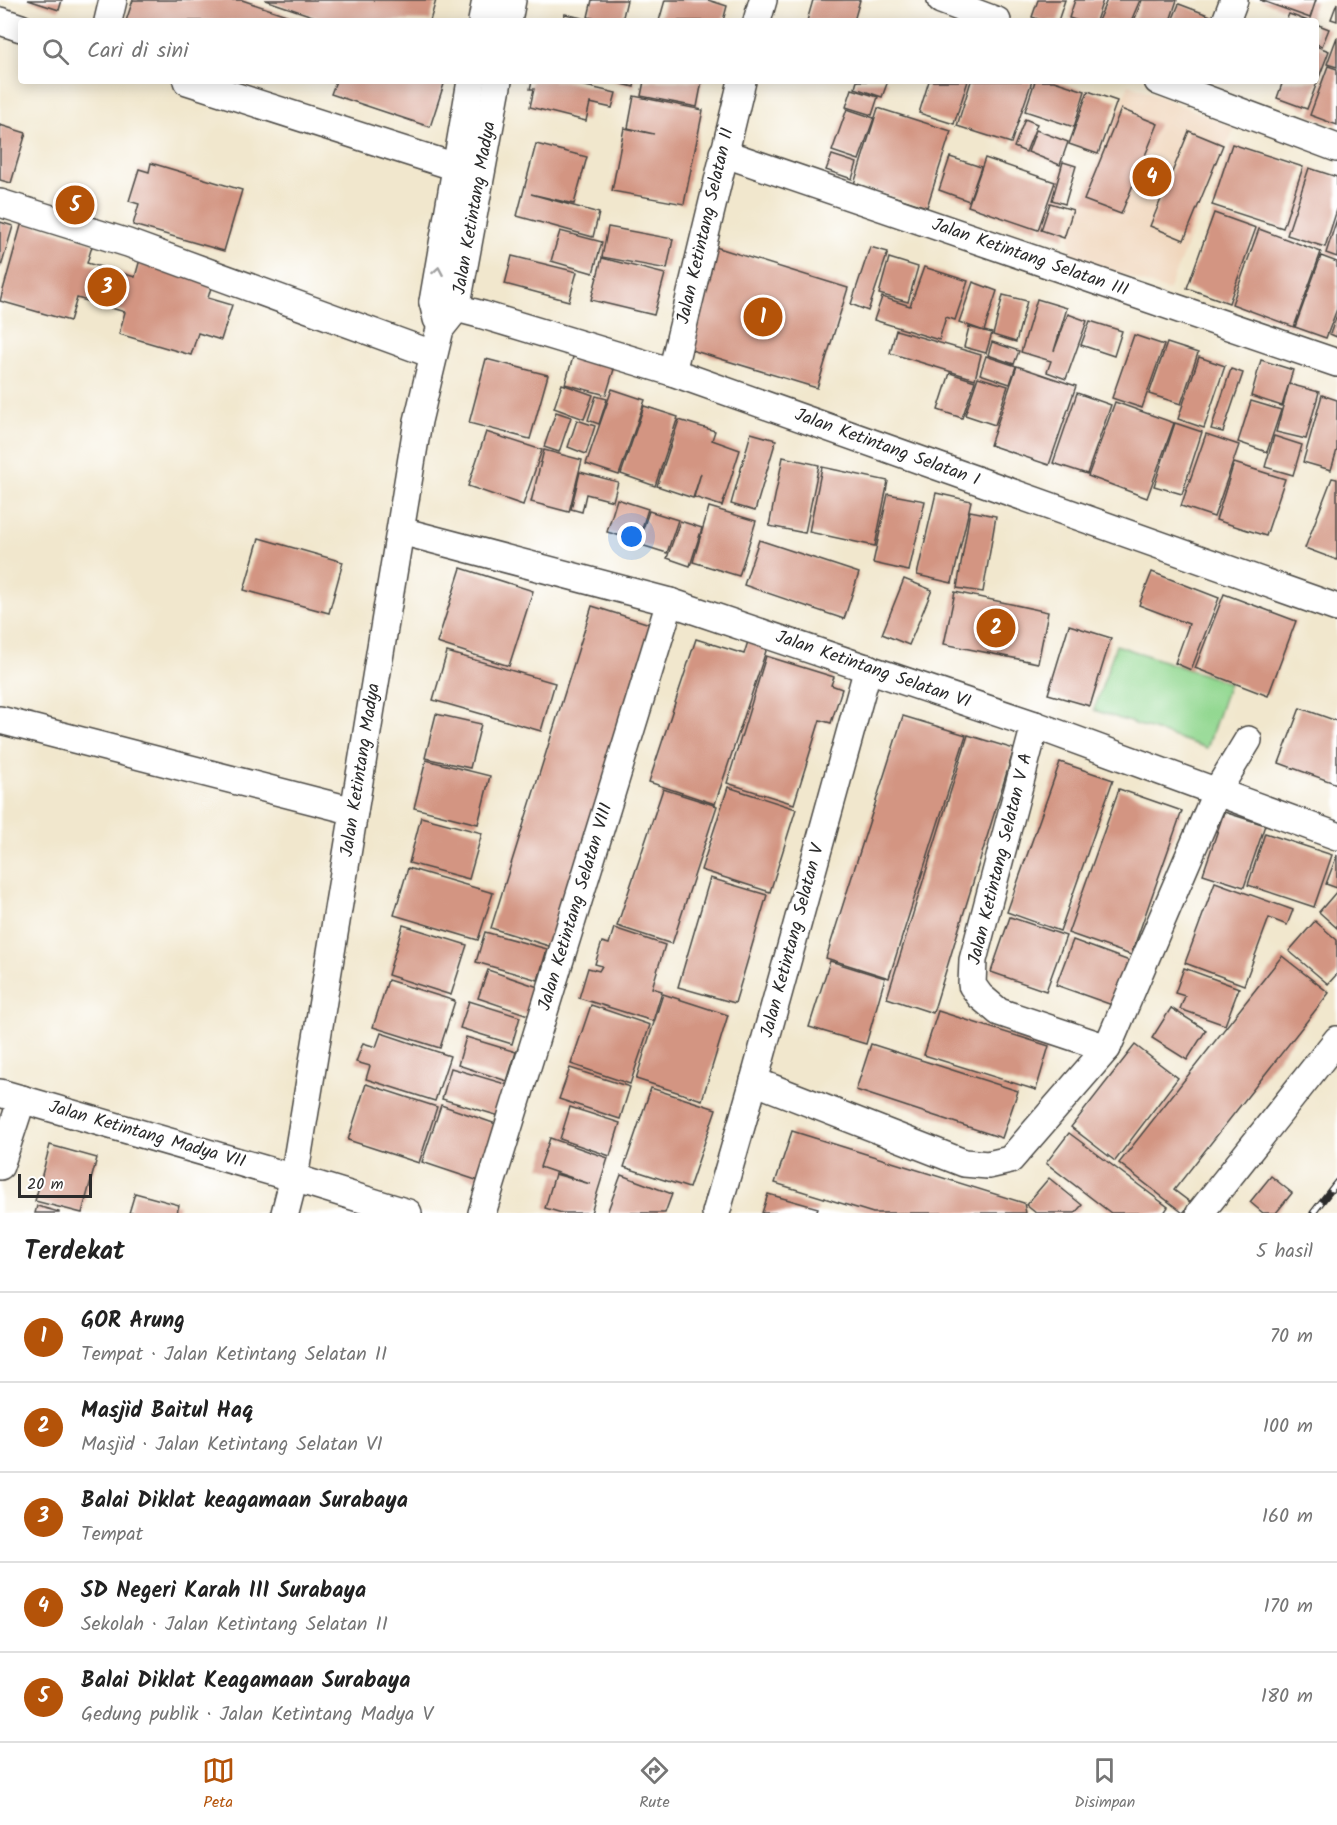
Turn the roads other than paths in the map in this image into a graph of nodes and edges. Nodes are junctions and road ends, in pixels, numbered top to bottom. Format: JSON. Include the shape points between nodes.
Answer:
{"nodes":[{"id":1,"x":113,"y":0,"type":"edge"},
{"id":2,"x":486,"y":0,"type":"edge"},
{"id":3,"x":512,"y":0,"type":"edge"},
{"id":4,"x":763,"y":0,"type":"edge"},
{"id":5,"x":941,"y":0,"type":"edge"},
{"id":6,"x":1234,"y":0,"type":"edge"},
{"id":7,"x":109,"y":18,"type":"edge"},
{"id":8,"x":483,"y":18,"type":"edge"},
{"id":9,"x":509,"y":18,"type":"edge"},
{"id":10,"x":758,"y":18,"type":"edge"},
{"id":11,"x":989,"y":18,"type":"edge"},
{"id":12,"x":1227,"y":18,"type":"edge"},
{"id":13,"x":0,"y":21,"type":"edge"},
{"id":14,"x":18,"y":27,"type":"edge"},
{"id":15,"x":196,"y":84,"type":"edge"},
{"id":16,"x":470,"y":84,"type":"edge"},
{"id":17,"x":497,"y":84,"type":"edge"},
{"id":18,"x":741,"y":84,"type":"edge"},
{"id":19,"x":1176,"y":84,"type":"edge"},
{"id":20,"x":1201,"y":88,"type":"edge"},
{"id":21,"x":1337,"y":148,"type":"edge"},
{"id":22,"x":723,"y":153,"type":"junction"},
{"id":23,"x":456,"y":167,"type":"junction"},
{"id":24,"x":0,"y":203,"type":"edge"},
{"id":25,"x":440,"y":323,"type":"junction"},
{"id":26,"x":1337,"y":363,"type":"edge"},
{"id":27,"x":672,"y":372,"type":"junction"},
{"id":28,"x":400,"y":531,"type":"junction"},
{"id":29,"x":670,"y":602,"type":"junction"},
{"id":30,"x":1337,"y":608,"type":"edge"},
{"id":31,"x":868,"y":668,"type":"junction"},
{"id":32,"x":0,"y":720,"type":"edge"},
{"id":33,"x":1035,"y":725,"type":"junction"},
{"id":34,"x":1248,"y":740,"type":"dead end"},
{"id":35,"x":1217,"y":790,"type":"junction"},
{"id":36,"x":354,"y":811,"type":"junction"},
{"id":37,"x":1337,"y":836,"type":"edge"},
{"id":38,"x":1337,"y":1040,"type":"edge"},
{"id":39,"x":1107,"y":1048,"type":"junction"},
{"id":40,"x":754,"y":1082,"type":"junction"},
{"id":41,"x":11,"y":1096,"type":"edge"},
{"id":42,"x":0,"y":1166,"type":"edge"},
{"id":43,"x":294,"y":1178,"type":"junction"},
{"id":44,"x":285,"y":1213,"type":"edge"},
{"id":45,"x":408,"y":1213,"type":"edge"},
{"id":46,"x":482,"y":1213,"type":"edge"},
{"id":47,"x":716,"y":1213,"type":"edge"},
{"id":48,"x":1200,"y":1213,"type":"edge"}],
"edges":[{"from":1,"to":7,"type":"street"},
{"from":2,"to":8,"type":"street"},
{"from":3,"to":9,"type":"street"},
{"from":4,"to":10,"type":"street"},
{"from":5,"to":11,"type":"street"},
{"from":6,"to":12,"type":"street"},
{"from":13,"to":14,"type":"street"},
{"from":15,"to":23,"type":"street"},
{"from":16,"to":23,"type":"street","name":"Jalan Ketintang Madya"},
{"from":17,"to":25,"type":"street","name":"Jalan Ketintang Madya"},
{"from":18,"to":22,"type":"street","name":"Jalan Ketintang Selatan II"},
{"from":19,"to":20,"type":"street"},
{"from":20,"to":21,"type":"street"},
{"from":22,"to":26,"type":"street","name":"Jalan Ketintang Selatan III"},
{"from":22,"to":27,"type":"street","name":"Jalan Ketintang Selatan II"},
{"from":25,"to":23,"type":"street","name":"Jalan Ketintang Madya","one_way":true},
{"from":24,"to":25,"type":"street","name":"Jalan Ketintang Selatan I","via":[[128,243]]},
{"from":25,"to":27,"type":"street","name":"Jalan Ketintang Selatan I"},
{"from":25,"to":28,"type":"street","name":"Jalan Ketintang Madya","via":[[418,421]]},
{"from":27,"to":30,"type":"street","name":"Jalan Ketintang Selatan I"},
{"from":28,"to":29,"type":"street","name":"Jalan Ketintang Selatan VI"},
{"from":28,"to":36,"type":"street","name":"Jalan Ketintang Madya"},
{"from":29,"to":31,"type":"street","name":"Jalan Ketintang Selatan VI"},
{"from":29,"to":46,"type":"street","name":"Jalan Ketintang Selatan VIII"},
{"from":31,"to":33,"type":"street","name":"Jalan Ketintang Selatan VI"},
{"from":31,"to":40,"type":"street","name":"Jalan Ketintang Selatan V"},
{"from":32,"to":36,"type":"street"},
{"from":33,"to":35,"type":"street","name":"Jalan Ketintang Selatan VI"},
{"from":33,"to":39,"type":"street","name":"Jalan Ketintang Selatan V A","via":[[973,960],[972,985],[999,1012]]},
{"from":34,"to":35,"type":"street"},
{"from":35,"to":37,"type":"street","name":"Jalan Ketintang Selatan VI"},
{"from":35,"to":39,"type":"street"},
{"from":36,"to":43,"type":"street","name":"Jalan Ketintang Madya"},
{"from":38,"to":48,"type":"street"},
{"from":39,"to":40,"type":"street","via":[[1010,1160],[988,1165],[964,1163]]},
{"from":40,"to":47,"type":"street","name":"Jalan Ketintang Selatan V"},
{"from":41,"to":42,"type":"street"},
{"from":41,"to":43,"type":"street","name":"Jalan Ketintang Madya VII"},
{"from":43,"to":44,"type":"street","name":"Jalan Ketintang Madya"},
{"from":43,"to":45,"type":"street","name":"Jalan Ketintang Madya VII"}]}
